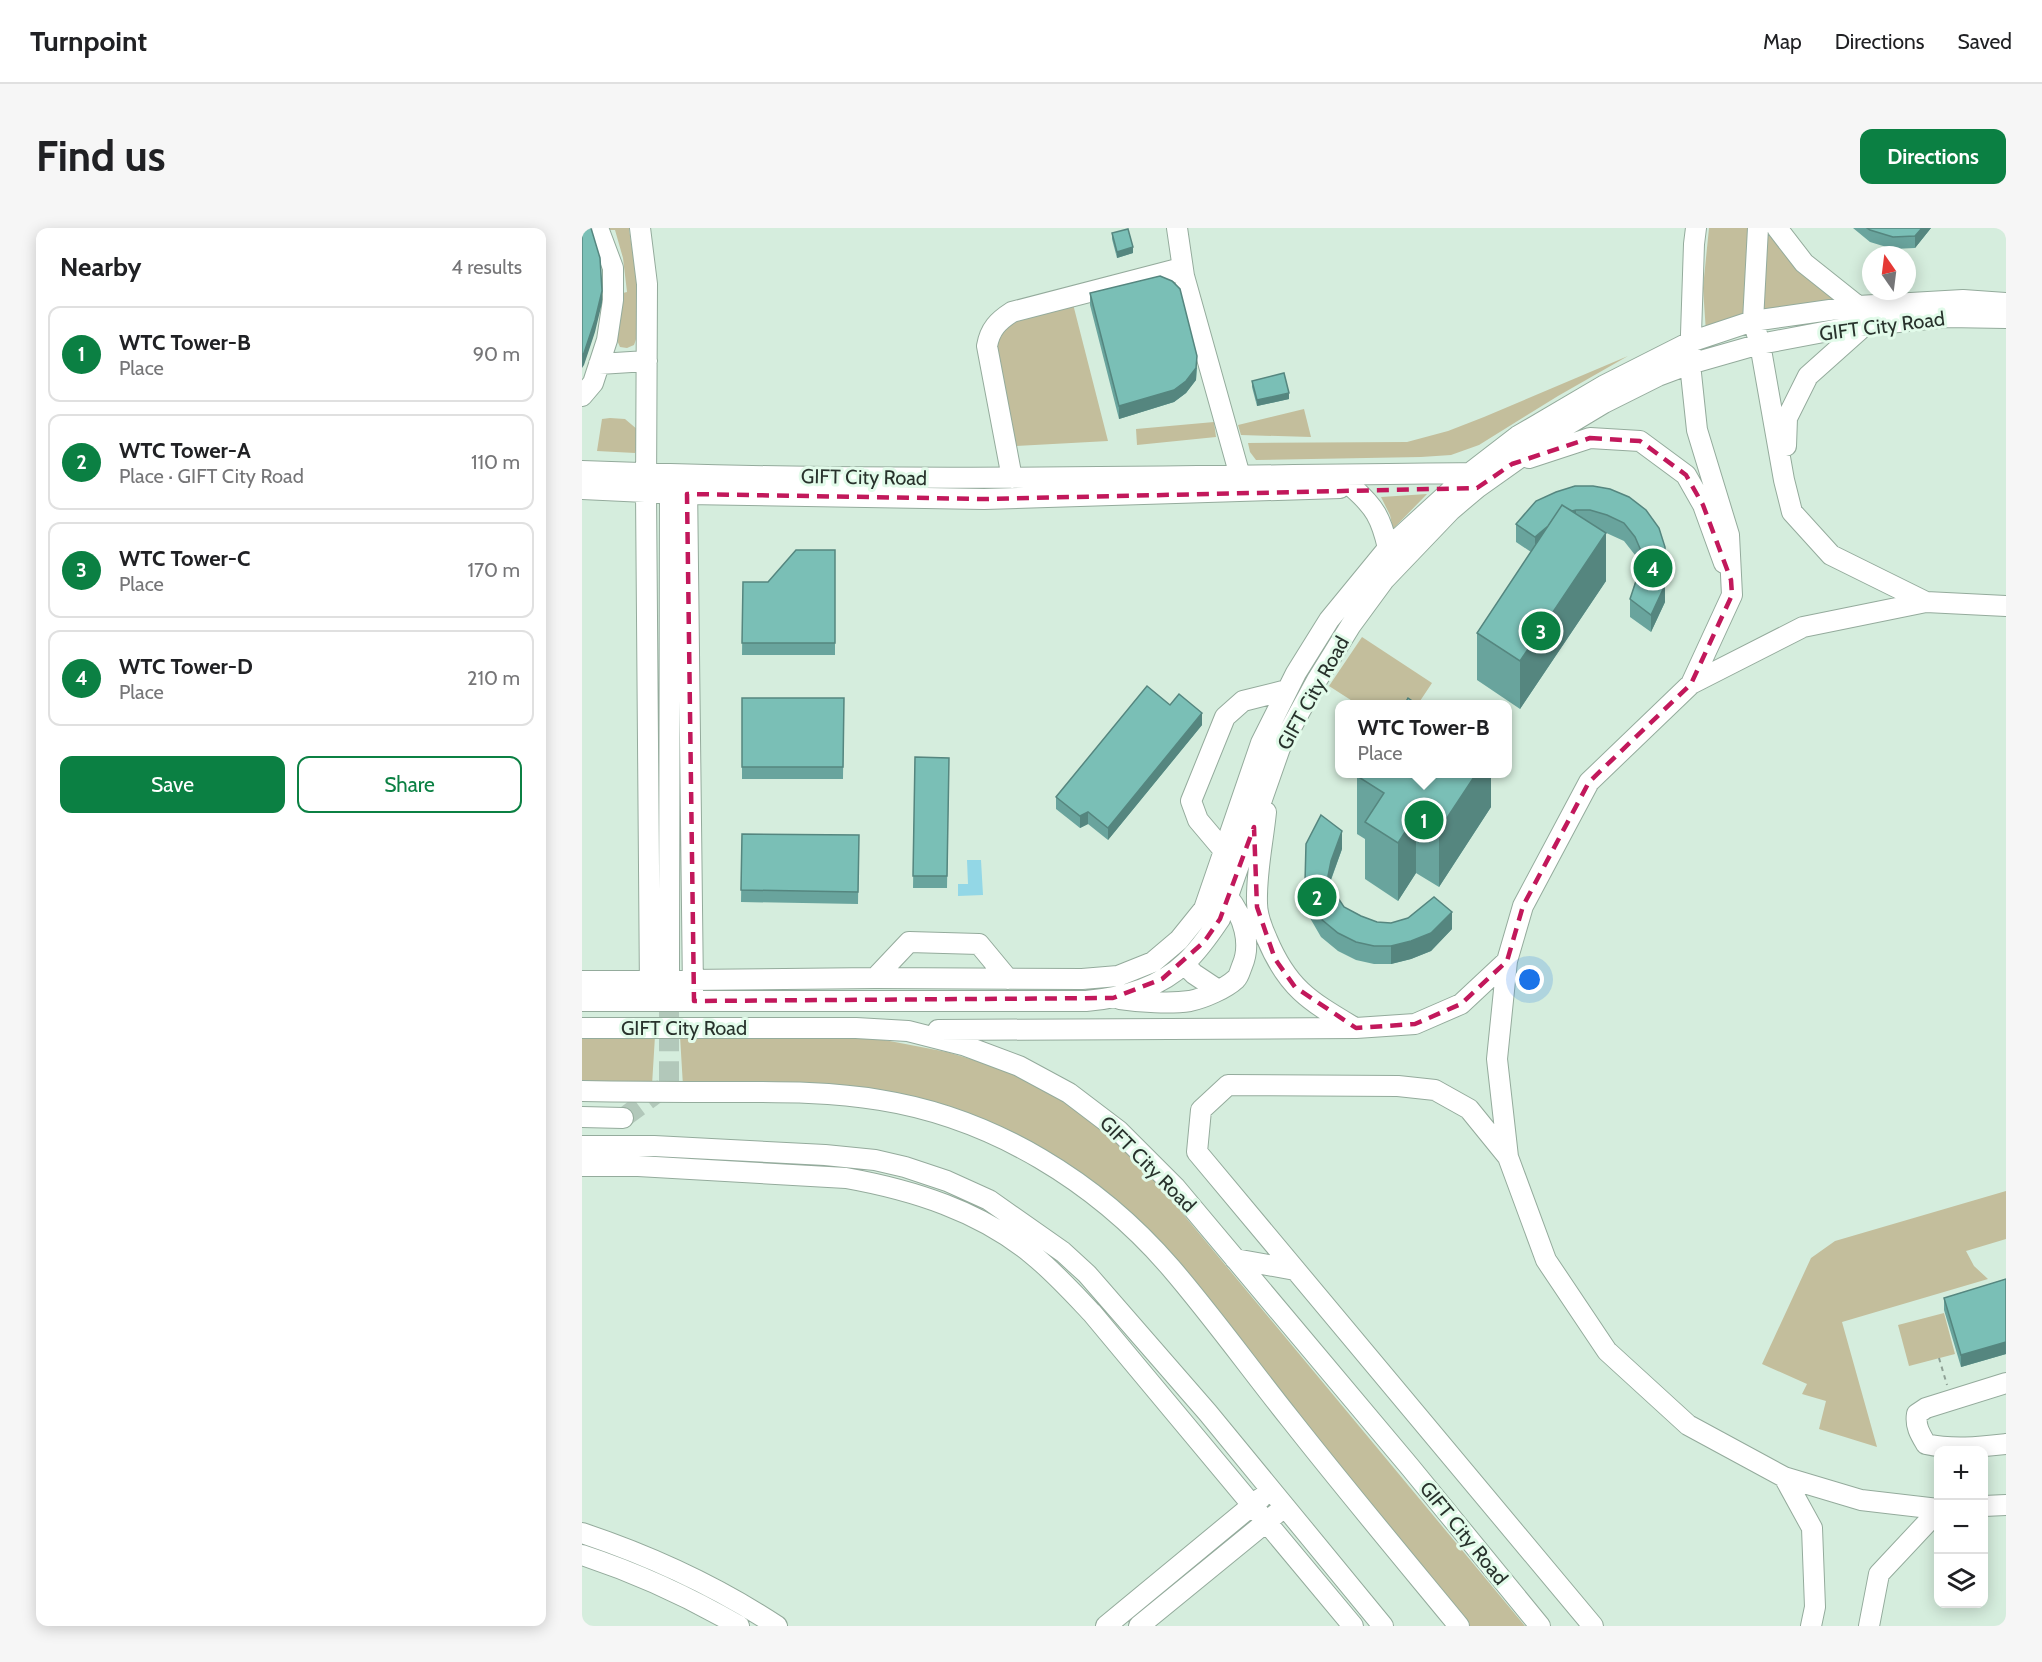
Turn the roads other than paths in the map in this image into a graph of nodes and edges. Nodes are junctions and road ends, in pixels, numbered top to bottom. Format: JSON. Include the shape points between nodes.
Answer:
{"nodes":[{"id":1,"x":598,"y":228,"type":"edge"},
{"id":2,"x":640,"y":228,"type":"edge"},
{"id":3,"x":1177,"y":228,"type":"edge"},
{"id":4,"x":1696,"y":228,"type":"edge"},
{"id":5,"x":1758,"y":228,"type":"edge"},
{"id":6,"x":1777,"y":228,"type":"edge"},
{"id":7,"x":1184,"y":276,"type":"junction"},
{"id":8,"x":2006,"y":303,"type":"edge"},
{"id":9,"x":1858,"y":306,"type":"junction"},
{"id":10,"x":2006,"y":318,"type":"edge"},
{"id":11,"x":1753,"y":321,"type":"junction"},
{"id":12,"x":1864,"y":326,"type":"junction"},
{"id":13,"x":1690,"y":342,"type":"junction"},
{"id":14,"x":1760,"y":344,"type":"junction"},
{"id":15,"x":647,"y":361,"type":"junction"},
{"id":16,"x":599,"y":364,"type":"junction"},
{"id":17,"x":1690,"y":364,"type":"junction"},
{"id":18,"x":582,"y":396,"type":"edge"},
{"id":19,"x":1505,"y":468,"type":"junction"},
{"id":20,"x":582,"y":471,"type":"edge"},
{"id":21,"x":1240,"y":476,"type":"junction"},
{"id":22,"x":1012,"y":478,"type":"junction"},
{"id":23,"x":1784,"y":480,"type":"junction"},
{"id":24,"x":1467,"y":482,"type":"junction"},
{"id":25,"x":646,"y":483,"type":"junction"},
{"id":26,"x":1352,"y":487,"type":"junction"},
{"id":27,"x":681,"y":488,"type":"junction"},
{"id":28,"x":582,"y":489,"type":"edge"},
{"id":29,"x":1388,"y":548,"type":"junction"},
{"id":30,"x":1731,"y":580,"type":"junction"},
{"id":31,"x":1926,"y":602,"type":"junction"},
{"id":32,"x":2006,"y":606,"type":"edge"},
{"id":33,"x":1691,"y":684,"type":"junction"},
{"id":34,"x":1287,"y":690,"type":"junction"},
{"id":35,"x":1263,"y":795,"type":"junction"},
{"id":36,"x":1225,"y":852,"type":"junction"},
{"id":37,"x":1228,"y":897,"type":"junction"},
{"id":38,"x":1507,"y":961,"type":"junction"},
{"id":39,"x":1184,"y":964,"type":"junction"},
{"id":40,"x":669,"y":972,"type":"tunnel mouth"},
{"id":41,"x":875,"y":978,"type":"junction"},
{"id":42,"x":1008,"y":979,"type":"junction"},
{"id":43,"x":692,"y":980,"type":"junction"},
{"id":44,"x":582,"y":981,"type":"edge"},
{"id":45,"x":1218,"y":990,"type":"junction"},
{"id":46,"x":649,"y":991,"type":"junction"},
{"id":47,"x":1113,"y":998,"type":"junction"},
{"id":48,"x":582,"y":1001,"type":"edge"},
{"id":49,"x":694,"y":1001,"type":"junction"},
{"id":50,"x":582,"y":1028,"type":"edge"},
{"id":51,"x":1356,"y":1028,"type":"junction"},
{"id":52,"x":908,"y":1031,"type":"junction"},
{"id":53,"x":582,"y":1091,"type":"edge"},
{"id":54,"x":582,"y":1117,"type":"edge"},
{"id":55,"x":623,"y":1118,"type":"tunnel mouth"},
{"id":56,"x":582,"y":1146,"type":"edge"},
{"id":57,"x":1508,"y":1157,"type":"junction"},
{"id":58,"x":582,"y":1166,"type":"edge"},
{"id":59,"x":1235,"y":1259,"type":"junction"},
{"id":60,"x":1295,"y":1270,"type":"junction"},
{"id":61,"x":2006,"y":1383,"type":"edge"},
{"id":62,"x":2006,"y":1444,"type":"edge"},
{"id":63,"x":1784,"y":1477,"type":"junction"},
{"id":64,"x":1271,"y":1491,"type":"junction"},
{"id":65,"x":1252,"y":1505,"type":"junction"},
{"id":66,"x":2006,"y":1505,"type":"edge"},
{"id":67,"x":1988,"y":1506,"type":"edge"},
{"id":68,"x":1285,"y":1507,"type":"junction"},
{"id":69,"x":1934,"y":1509,"type":"edge"},
{"id":70,"x":1934,"y":1514,"type":"edge"},
{"id":71,"x":1267,"y":1522,"type":"junction"},
{"id":72,"x":582,"y":1533,"type":"edge"},
{"id":73,"x":582,"y":1555,"type":"edge"},
{"id":74,"x":1339,"y":1573,"type":"junction"},
{"id":75,"x":1322,"y":1589,"type":"junction"},
{"id":76,"x":1373,"y":1623,"type":"edge"},
{"id":77,"x":739,"y":1626,"type":"edge"},
{"id":78,"x":777,"y":1626,"type":"edge"},
{"id":79,"x":1106,"y":1626,"type":"edge"},
{"id":80,"x":1139,"y":1626,"type":"edge"},
{"id":81,"x":1353,"y":1626,"type":"edge"},
{"id":82,"x":1459,"y":1626,"type":"edge"},
{"id":83,"x":1540,"y":1626,"type":"edge"},
{"id":84,"x":1593,"y":1626,"type":"edge"},
{"id":85,"x":1811,"y":1626,"type":"edge"},
{"id":86,"x":1869,"y":1626,"type":"edge"}],
"edges":[{"from":1,"to":16,"type":"street","via":[[613,268],[613,300]]},
{"from":2,"to":15,"type":"street","via":[[647,284]]},
{"from":3,"to":7,"type":"street"},
{"from":4,"to":13,"type":"street"},
{"from":5,"to":11,"type":"street"},
{"from":6,"to":9,"type":"street","via":[[1804,262]]},
{"from":7,"to":21,"type":"street"},
{"from":7,"to":22,"type":"street","via":[[1168,270],[1012,312],[992,328],[987,346]]},
{"from":8,"to":9,"type":"street","name":"GIFT City Road","via":[[1963,300]]},
{"from":9,"to":11,"type":"street","name":"GIFT City Road"},
{"from":10,"to":12,"type":"street","name":"GIFT City Road","via":[[1947,317]]},
{"from":11,"to":13,"type":"street","name":"GIFT City Road"},
{"from":11,"to":14,"type":"street"},
{"from":12,"to":14,"type":"street","name":"GIFT City Road"},
{"from":12,"to":23,"type":"street","via":[[1808,376],[1787,418]]},
{"from":13,"to":17,"type":"street"},
{"from":13,"to":24,"type":"street","name":"GIFT City Road","via":[[1605,385],[1518,436]]},
{"from":14,"to":17,"type":"street","name":"GIFT City Road"},
{"from":14,"to":23,"type":"street"},
{"from":15,"to":16,"type":"street"},
{"from":15,"to":25,"type":"street"},
{"from":16,"to":18,"type":"street","via":[[593,383]]},
{"from":17,"to":19,"type":"street","name":"GIFT City Road","via":[[1604,403]]},
{"from":17,"to":30,"type":"street","via":[[1697,430],[1729,535]]},
{"from":19,"to":24,"type":"street","name":"GIFT City Road"},
{"from":19,"to":30,"type":"street","via":[[1590,438],[1640,441],[1686,475],[1703,505]]},
{"from":20,"to":25,"type":"street","name":"GIFT City Road"},
{"from":21,"to":22,"type":"street","name":"GIFT City Road"},
{"from":21,"to":24,"type":"street","name":"GIFT City Road"},
{"from":22,"to":27,"type":"street","name":"GIFT City Road"},
{"from":23,"to":31,"type":"street","via":[[1792,512],[1831,555]]},
{"from":24,"to":26,"type":"street","name":"GIFT City Road"},
{"from":24,"to":29,"type":"street","name":"GIFT City Road"},
{"from":24,"to":35,"type":"street","name":"GIFT City Road","via":[[1451,510],[1384,580],[1351,625],[1280,748]]},
{"from":25,"to":27,"type":"street","name":"GIFT City Road"},
{"from":25,"to":28,"type":"street","name":"GIFT City Road"},
{"from":25,"to":46,"type":"street"},
{"from":26,"to":27,"type":"street","name":"GIFT City Road","via":[[984,499]]},
{"from":26,"to":29,"type":"street","via":[[1369,501],[1383,525]]},
{"from":27,"to":40,"type":"street"},
{"from":27,"to":43,"type":"street"},
{"from":29,"to":34,"type":"street","name":"GIFT City Road","via":[[1329,620]]},
{"from":30,"to":33,"type":"street","via":[[1731,595]]},
{"from":31,"to":32,"type":"street"},
{"from":31,"to":33,"type":"street","via":[[1803,627]]},
{"from":33,"to":38,"type":"street","via":[[1589,782],[1523,906]]},
{"from":34,"to":36,"type":"street","name":"GIFT City Road","via":[[1261,743]]},
{"from":34,"to":36,"type":"street","via":[[1243,701],[1225,717],[1191,801],[1198,820]]},
{"from":35,"to":37,"type":"street","name":"GIFT City Road"},
{"from":35,"to":51,"type":"street","via":[[1267,808],[1257,883],[1257,907],[1263,929],[1275,959],[1295,987],[1316,1005]]},
{"from":36,"to":42,"type":"street","name":"GIFT City Road","via":[[1204,909],[1179,940],[1153,962],[1119,976]]},
{"from":37,"to":39,"type":"street","name":"GIFT City Road","via":[[1220,919]]},
{"from":37,"to":45,"type":"street","via":[[1238,909],[1246,937],[1246,956],[1237,978]]},
{"from":38,"to":51,"type":"street","via":[[1461,1004],[1415,1024]]},
{"from":38,"to":57,"type":"street","via":[[1497,1059]]},
{"from":39,"to":45,"type":"street"},
{"from":39,"to":47,"type":"street","name":"GIFT City Road","via":[[1140,990]]},
{"from":41,"to":42,"type":"street","name":"GIFT City Road"},
{"from":41,"to":42,"type":"street","via":[[909,942],[979,944]]},
{"from":41,"to":43,"type":"street","name":"GIFT City Road"},
{"from":43,"to":46,"type":"street","name":"GIFT City Road"},
{"from":43,"to":49,"type":"street"},
{"from":44,"to":46,"type":"street","name":"GIFT City Road"},
{"from":45,"to":47,"type":"street","via":[[1190,1001]]},
{"from":46,"to":48,"type":"street","name":"GIFT City Road"},
{"from":46,"to":49,"type":"street","name":"GIFT City Road"},
{"from":47,"to":49,"type":"street","name":"GIFT City Road"},
{"from":50,"to":52,"type":"street","name":"GIFT City Road"},
{"from":51,"to":52,"type":"street"},
{"from":52,"to":59,"type":"street","name":"GIFT City Road","via":[[963,1045],[1019,1066],[1070,1093],[1119,1131],[1175,1187]]},
{"from":53,"to":82,"type":"street","via":[[820,1093],[881,1100],[931,1111],[996,1135],[1052,1165],[1117,1213],[1170,1267],[1347,1492]]},
{"from":54,"to":55,"type":"street"},
{"from":56,"to":64,"type":"street","via":[[654,1146],[875,1160],[947,1181],[989,1200],[1063,1252],[1087,1274]]},
{"from":57,"to":60,"type":"street","via":[[1469,1109],[1435,1090],[1398,1086],[1228,1085],[1201,1110],[1197,1152]]},
{"from":57,"to":63,"type":"street","via":[[1546,1260],[1606,1352],[1688,1425]]},
{"from":58,"to":65,"type":"street","via":[[846,1178],[938,1201],[974,1218],[999,1231],[1053,1272],[1100,1322]]},
{"from":59,"to":60,"type":"street"},
{"from":59,"to":83,"type":"street","name":"GIFT City Road"},
{"from":60,"to":84,"type":"street"},
{"from":61,"to":62,"type":"street","via":[[1926,1408],[1917,1414],[1915,1422],[1926,1444],[1952,1448]]},
{"from":63,"to":69,"type":"street","via":[[1861,1500]]},
{"from":63,"to":85,"type":"street","via":[[1812,1528],[1815,1607]]},
{"from":64,"to":65,"type":"street"},
{"from":64,"to":68,"type":"street"},
{"from":65,"to":71,"type":"street"},
{"from":65,"to":79,"type":"street"},
{"from":66,"to":67,"type":"street"},
{"from":68,"to":71,"type":"street"},
{"from":68,"to":74,"type":"street"},
{"from":70,"to":86,"type":"street","via":[[1880,1574]]},
{"from":71,"to":75,"type":"street"},
{"from":71,"to":80,"type":"street"},
{"from":72,"to":78,"type":"street","via":[[694,1578]]},
{"from":73,"to":77,"type":"street","via":[[658,1584]]},
{"from":74,"to":75,"type":"street"},
{"from":74,"to":76,"type":"street"},
{"from":75,"to":81,"type":"street"}]}
